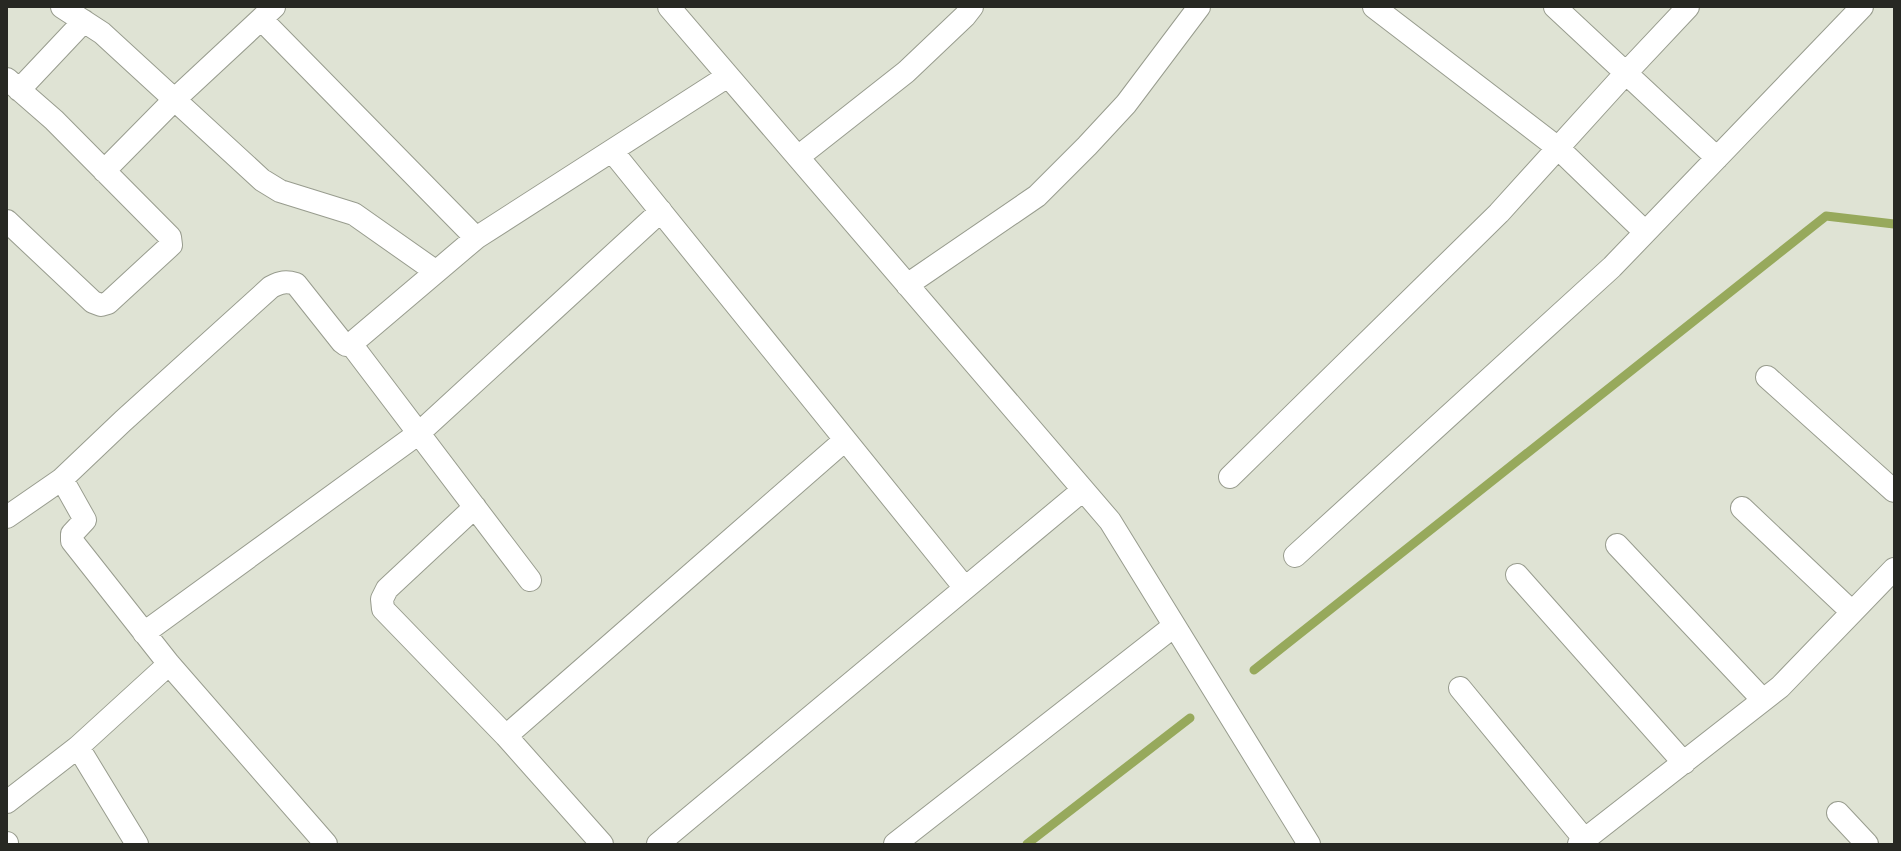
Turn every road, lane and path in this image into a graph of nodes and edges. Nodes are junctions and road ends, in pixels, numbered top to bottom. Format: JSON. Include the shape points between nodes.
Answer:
{"nodes":[{"id":1,"x":62,"y":7,"type":"edge"},
{"id":2,"x":669,"y":7,"type":"edge"},
{"id":3,"x":972,"y":7,"type":"edge"},
{"id":4,"x":1199,"y":7,"type":"edge"},
{"id":5,"x":1374,"y":7,"type":"edge"},
{"id":6,"x":1555,"y":7,"type":"edge"},
{"id":7,"x":1688,"y":7,"type":"edge"},
{"id":8,"x":1862,"y":7,"type":"edge"},
{"id":9,"x":267,"y":13,"type":"edge"},
{"id":10,"x":84,"y":21,"type":"junction"},
{"id":11,"x":1625,"y":74,"type":"junction"},
{"id":12,"x":728,"y":76,"type":"junction"},
{"id":13,"x":13,"y":84,"type":"edge"},
{"id":14,"x":174,"y":100,"type":"junction"},
{"id":15,"x":1558,"y":148,"type":"junction"},
{"id":16,"x":612,"y":151,"type":"junction"},
{"id":17,"x":798,"y":157,"type":"junction"},
{"id":18,"x":1717,"y":158,"type":"junction"},
{"id":19,"x":104,"y":171,"type":"junction"},
{"id":20,"x":661,"y":211,"type":"junction"},
{"id":21,"x":7,"y":221,"type":"edge"},
{"id":22,"x":1645,"y":232,"type":"junction"},
{"id":23,"x":476,"y":238,"type":"junction"},
{"id":24,"x":435,"y":271,"type":"junction"},
{"id":25,"x":907,"y":285,"type":"junction"},
{"id":26,"x":351,"y":344,"type":"junction"},
{"id":27,"x":1767,"y":377,"type":"dead end"},
{"id":28,"x":419,"y":434,"type":"junction"},
{"id":29,"x":845,"y":440,"type":"junction"},
{"id":30,"x":1230,"y":477,"type":"dead end"},
{"id":31,"x":62,"y":479,"type":"junction"},
{"id":32,"x":1083,"y":490,"type":"junction"},
{"id":33,"x":1894,"y":491,"type":"edge"},
{"id":34,"x":475,"y":507,"type":"junction"},
{"id":35,"x":1742,"y":508,"type":"dead end"},
{"id":36,"x":7,"y":517,"type":"edge"},
{"id":37,"x":1617,"y":545,"type":"dead end"},
{"id":38,"x":1295,"y":556,"type":"dead end"},
{"id":39,"x":1894,"y":570,"type":"edge"},
{"id":40,"x":1517,"y":576,"type":"dead end"},
{"id":41,"x":530,"y":580,"type":"dead end"},
{"id":42,"x":965,"y":588,"type":"junction"},
{"id":43,"x":1852,"y":612,"type":"junction"},
{"id":44,"x":1174,"y":626,"type":"junction"},
{"id":45,"x":144,"y":633,"type":"junction"},
{"id":46,"x":169,"y":664,"type":"junction"},
{"id":47,"x":1460,"y":688,"type":"dead end"},
{"id":48,"x":1763,"y":700,"type":"junction"},
{"id":49,"x":506,"y":736,"type":"junction"},
{"id":50,"x":78,"y":747,"type":"junction"},
{"id":51,"x":1684,"y":763,"type":"junction"},
{"id":52,"x":7,"y":802,"type":"edge"},
{"id":53,"x":1838,"y":813,"type":"dead end"},
{"id":54,"x":1582,"y":842,"type":"edge"},
{"id":55,"x":137,"y":844,"type":"edge"},
{"id":56,"x":326,"y":844,"type":"edge"},
{"id":57,"x":602,"y":844,"type":"edge"},
{"id":58,"x":658,"y":844,"type":"edge"},
{"id":59,"x":895,"y":844,"type":"edge"},
{"id":60,"x":1309,"y":844,"type":"edge"},
{"id":61,"x":1867,"y":844,"type":"edge"}],
"edges":[{"from":1,"to":10,"type":"street"},
{"from":2,"to":12,"type":"street"},
{"from":3,"to":17,"type":"street","via":[[906,72]]},
{"from":4,"to":25,"type":"street","via":[[1126,104],[1037,196]]},
{"from":5,"to":15,"type":"street"},
{"from":6,"to":11,"type":"street"},
{"from":7,"to":11,"type":"street"},
{"from":8,"to":18,"type":"street"},
{"from":9,"to":14,"type":"street"},
{"from":9,"to":23,"type":"street"},
{"from":10,"to":13,"type":"street"},
{"from":10,"to":14,"type":"street","via":[[102,33]]},
{"from":11,"to":15,"type":"street"},
{"from":11,"to":18,"type":"street"},
{"from":12,"to":16,"type":"street"},
{"from":12,"to":17,"type":"street"},
{"from":13,"to":19,"type":"street","via":[[54,120]]},
{"from":14,"to":19,"type":"street"},
{"from":14,"to":24,"type":"street","via":[[262,180],[280,191],[354,214]]},
{"from":15,"to":22,"type":"street"},
{"from":15,"to":30,"type":"street","via":[[1499,213]]},
{"from":16,"to":20,"type":"street"},
{"from":16,"to":23,"type":"street"},
{"from":17,"to":25,"type":"street"},
{"from":18,"to":22,"type":"street"},
{"from":19,"to":21,"type":"street","via":[[170,238],[171,242],[171,245],[108,303],[101,305],[93,302]]},
{"from":20,"to":28,"type":"street"},
{"from":20,"to":29,"type":"street"},
{"from":22,"to":38,"type":"street","via":[[1612,267]]},
{"from":23,"to":24,"type":"street"},
{"from":24,"to":26,"type":"street"},
{"from":25,"to":32,"type":"street"},
{"from":26,"to":28,"type":"street"},
{"from":26,"to":31,"type":"street","via":[[346,345],[342,342],[296,284],[280,282],[271,287]]},
{"from":27,"to":33,"type":"street"},
{"from":28,"to":34,"type":"street"},
{"from":28,"to":45,"type":"street"},
{"from":29,"to":42,"type":"street"},
{"from":29,"to":49,"type":"street"},
{"from":31,"to":36,"type":"street"},
{"from":31,"to":45,"type":"street","via":[[85,520],[72,534],[72,541]]},
{"from":32,"to":42,"type":"street"},
{"from":32,"to":44,"type":"street","via":[[1110,521]]},
{"from":34,"to":41,"type":"street"},
{"from":34,"to":49,"type":"street","via":[[387,589],[382,599],[383,609]]},
{"from":35,"to":43,"type":"street"},
{"from":37,"to":48,"type":"street"},
{"from":39,"to":43,"type":"street"},
{"from":40,"to":51,"type":"street"},
{"from":42,"to":58,"type":"street"},
{"from":43,"to":48,"type":"street","via":[[1780,687]]},
{"from":44,"to":59,"type":"street"},
{"from":44,"to":60,"type":"street"},
{"from":45,"to":46,"type":"street"},
{"from":46,"to":50,"type":"street"},
{"from":46,"to":56,"type":"street"},
{"from":47,"to":54,"type":"street"},
{"from":48,"to":51,"type":"street"},
{"from":49,"to":57,"type":"street"},
{"from":50,"to":52,"type":"street"},
{"from":50,"to":55,"type":"street"},
{"from":51,"to":54,"type":"street"},
{"from":53,"to":61,"type":"street"}]}
